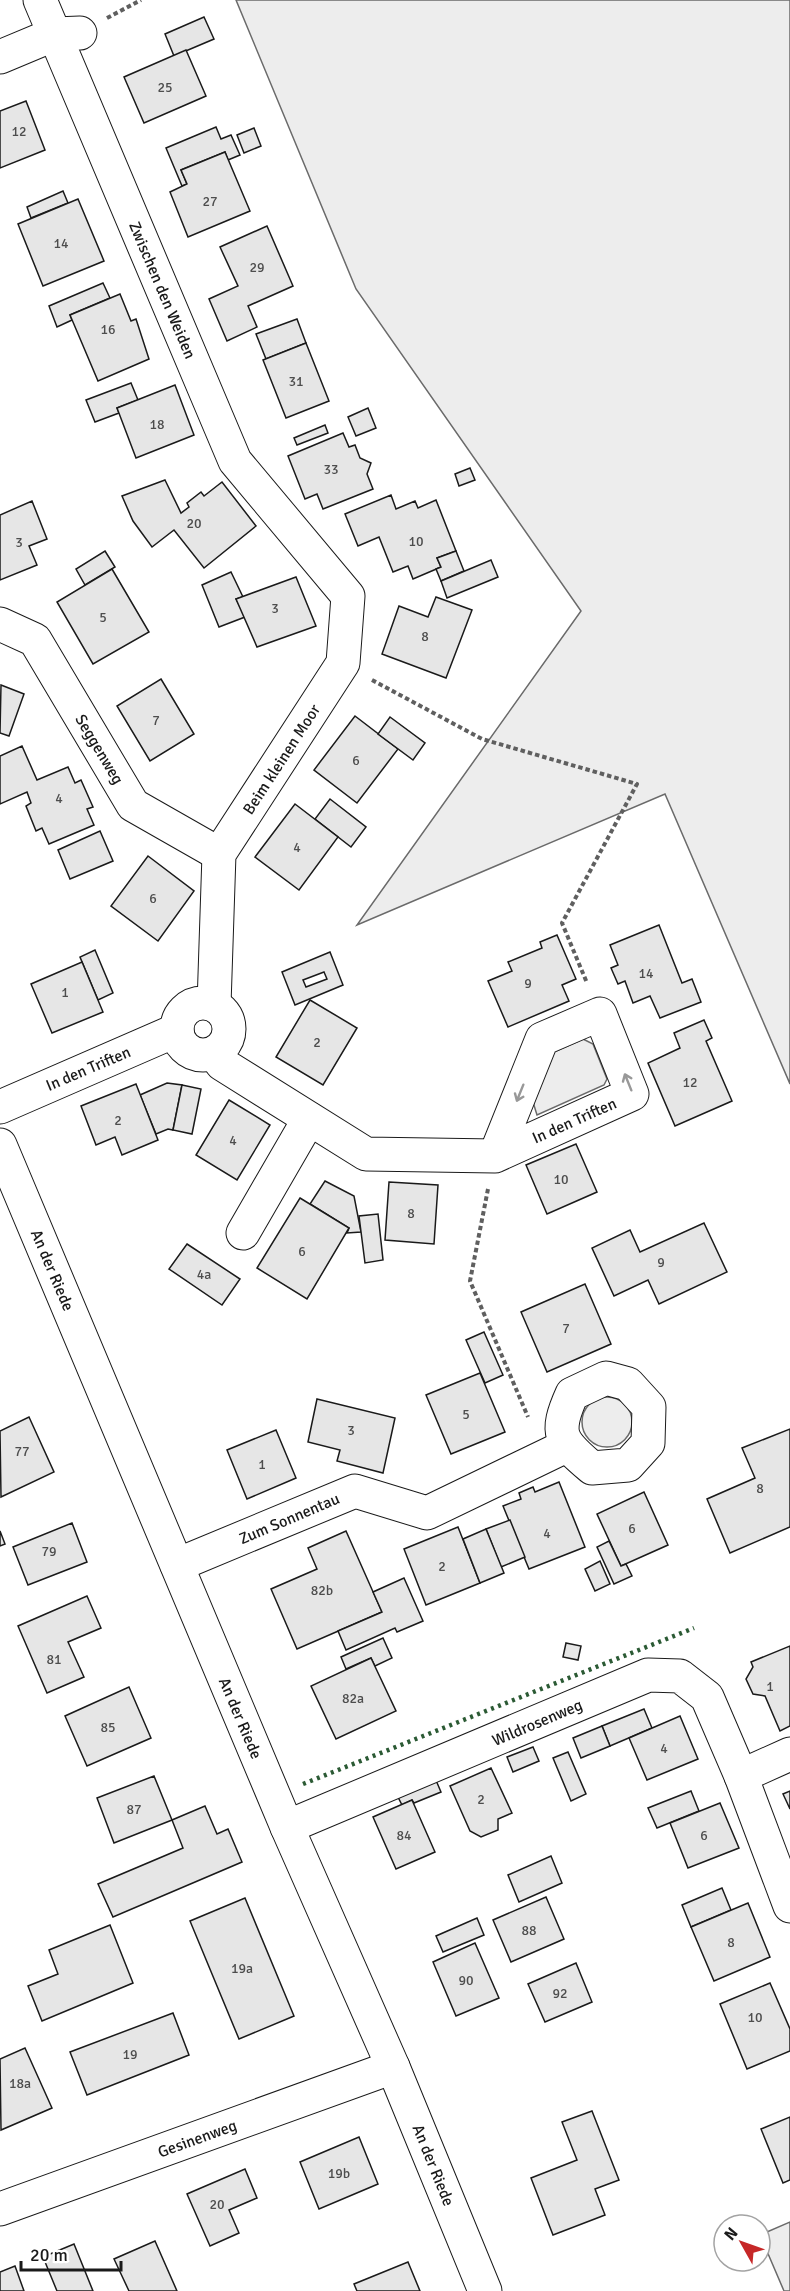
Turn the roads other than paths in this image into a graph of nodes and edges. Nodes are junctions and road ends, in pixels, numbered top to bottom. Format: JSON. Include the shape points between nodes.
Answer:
{"nodes":[{"id":1,"x":40,"y":0,"type":"edge"},
{"id":2,"x":67,"y":34,"type":"junction"},
{"id":3,"x":0,"y":57,"type":"edge"},
{"id":4,"x":294,"y":532,"type":"joint"},
{"id":5,"x":0,"y":624,"type":"edge"},
{"id":6,"x":219,"y":854,"type":"junction"},
{"id":7,"x":214,"y":1005,"type":"junction"},
{"id":8,"x":177,"y":1030,"type":"junction"},
{"id":9,"x":214,"y":1053,"type":"junction"},
{"id":10,"x":0,"y":1107,"type":"edge"},
{"id":11,"x":309,"y":1119,"type":"junction"},
{"id":12,"x":0,"y":1145,"type":"edge"},
{"id":13,"x":495,"y":1156,"type":"junction"},
{"id":14,"x":243,"y":1233,"type":"dead end"},
{"id":15,"x":555,"y":1452,"type":"road end"},
{"id":16,"x":177,"y":1565,"type":"junction"},
{"id":17,"x":790,"y":1754,"type":"edge"},
{"id":18,"x":741,"y":1776,"type":"junction"},
{"id":19,"x":287,"y":1827,"type":"junction"},
{"id":20,"x":790,"y":1906,"type":"edge"},
{"id":21,"x":393,"y":2067,"type":"junction"},
{"id":22,"x":0,"y":2209,"type":"edge"},
{"id":23,"x":485,"y":2291,"type":"edge"}],
"edges":[{"from":1,"to":2,"type":"street","name":"Zwischen den Weiden"},
{"from":2,"to":3,"type":"street"},
{"from":2,"to":4,"type":"street","name":"Zwischen den Weiden","via":[[235,461]]},
{"from":4,"to":6,"type":"street","name":"Beim kleinen Moor","via":[[348,596],[343,663]]},
{"from":5,"to":6,"type":"street","name":"Seggenweg","via":[[35,640],[133,805]]},
{"from":6,"to":7,"type":"street"},
{"from":7,"to":8,"type":"street","via":[[189,1007],[180,1017]]},
{"from":7,"to":9,"type":"street","via":[[225,1015],[230,1029],[225,1043]]},
{"from":8,"to":9,"type":"street","via":[[180,1042],[189,1052]]},
{"from":8,"to":10,"type":"street","name":"In den Triften"},
{"from":9,"to":11,"type":"street","name":"In den Triften","via":[[222,1064]]},
{"from":11,"to":13,"type":"street","name":"In den Triften","via":[[366,1154]]},
{"from":11,"to":14,"type":"street"},
{"from":12,"to":16,"type":"street","name":"An der Riede"},
{"from":13,"to":13,"type":"street","name":"In den Triften","one_way":true,"via":[[633,1094],[600,1014],[542,1039]]},
{"from":15,"to":16,"type":"street","name":"Zum Sonnentau","via":[[427,1513],[355,1491]]},
{"from":16,"to":19,"type":"street","name":"An der Riede"},
{"from":17,"to":18,"type":"street"},
{"from":18,"to":19,"type":"street","name":"Wildrosenweg","via":[[707,1697],[680,1676],[648,1675]]},
{"from":18,"to":20,"type":"street","name":"Wildrosenweg"},
{"from":19,"to":21,"type":"street","name":"An der Riede"},
{"from":21,"to":22,"type":"street","name":"Gesinenweg"},
{"from":21,"to":23,"type":"street","name":"An der Riede"}]}
